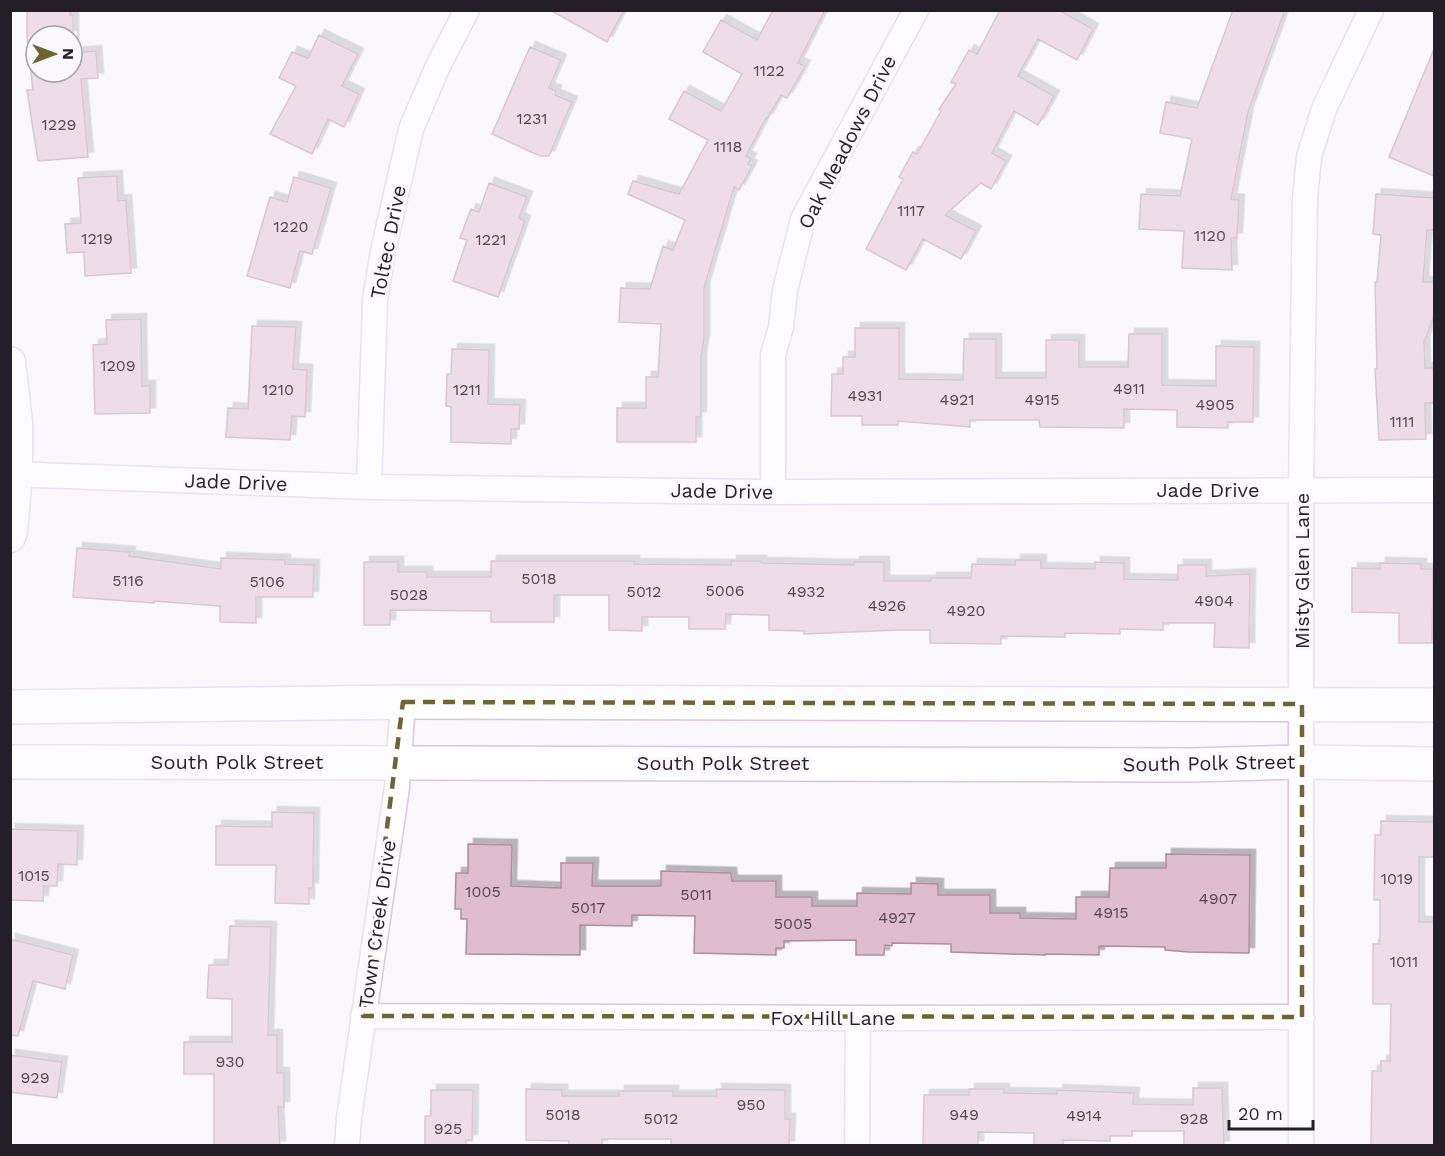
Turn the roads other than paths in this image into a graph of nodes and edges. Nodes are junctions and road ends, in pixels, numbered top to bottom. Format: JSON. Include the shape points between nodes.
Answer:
{"nodes":[{"id":1,"x":467,"y":10,"type":"edge"},
{"id":2,"x":916,"y":10,"type":"edge"},
{"id":3,"x":1371,"y":10,"type":"edge"},
{"id":4,"x":10,"y":362,"type":"edge"},
{"id":5,"x":14,"y":474,"type":"edge"},
{"id":6,"x":369,"y":487,"type":"junction"},
{"id":7,"x":1301,"y":490,"type":"junction"},
{"id":8,"x":1434,"y":490,"type":"edge"},
{"id":9,"x":773,"y":492,"type":"junction"},
{"id":10,"x":10,"y":537,"type":"edge"},
{"id":11,"x":403,"y":702,"type":"junction"},
{"id":12,"x":1302,"y":704,"type":"junction"},
{"id":13,"x":1434,"y":705,"type":"edge"},
{"id":14,"x":10,"y":707,"type":"edge"},
{"id":15,"x":10,"y":762,"type":"edge"},
{"id":16,"x":398,"y":762,"type":"junction"},
{"id":17,"x":1301,"y":762,"type":"junction"},
{"id":18,"x":1434,"y":764,"type":"edge"},
{"id":19,"x":363,"y":1016,"type":"junction"},
{"id":20,"x":1302,"y":1017,"type":"junction"},
{"id":21,"x":858,"y":1018,"type":"junction"},
{"id":22,"x":347,"y":1146,"type":"edge"},
{"id":23,"x":857,"y":1146,"type":"edge"},
{"id":24,"x":1301,"y":1146,"type":"edge"}],
"edges":[{"from":1,"to":6,"type":"street","name":"Toltec Drive","via":[[411,129],[383,251],[375,302]]},
{"from":2,"to":9,"type":"street","name":"Oak Meadows Drive","via":[[803,219],[773,355]]},
{"from":3,"to":7,"type":"street","name":"Misty Glen Lane","via":[[1324,109],[1309,157],[1305,198]]},
{"from":4,"to":5,"type":"street","via":[[17,422]]},
{"from":5,"to":6,"type":"street","name":"Jade Drive"},
{"from":5,"to":10,"type":"street"},
{"from":6,"to":9,"type":"street","name":"Jade Drive"},
{"from":7,"to":8,"type":"street","name":"Jade Drive"},
{"from":7,"to":9,"type":"street","name":"Jade Drive"},
{"from":7,"to":12,"type":"street","name":"Misty Glen Lane"},
{"from":11,"to":12,"type":"main road"},
{"from":11,"to":14,"type":"main road"},
{"from":11,"to":16,"type":"street","name":"Town Creek Drive"},
{"from":12,"to":13,"type":"main road"},
{"from":12,"to":17,"type":"street","name":"Misty Glen Lane"},
{"from":15,"to":16,"type":"main road","name":"South Polk Street"},
{"from":16,"to":17,"type":"main road","name":"South Polk Street"},
{"from":16,"to":19,"type":"street","name":"Town Creek Drive"},
{"from":17,"to":18,"type":"main road","name":"South Polk Street"},
{"from":17,"to":20,"type":"street","name":"Misty Glen Lane"},
{"from":19,"to":21,"type":"street","name":"Fox Hill Lane"},
{"from":19,"to":22,"type":"street","name":"Town Creek Drive"},
{"from":20,"to":21,"type":"street","name":"Fox Hill Lane"},
{"from":20,"to":24,"type":"street","name":"Misty Glen Lane"},
{"from":21,"to":23,"type":"street"}]}
